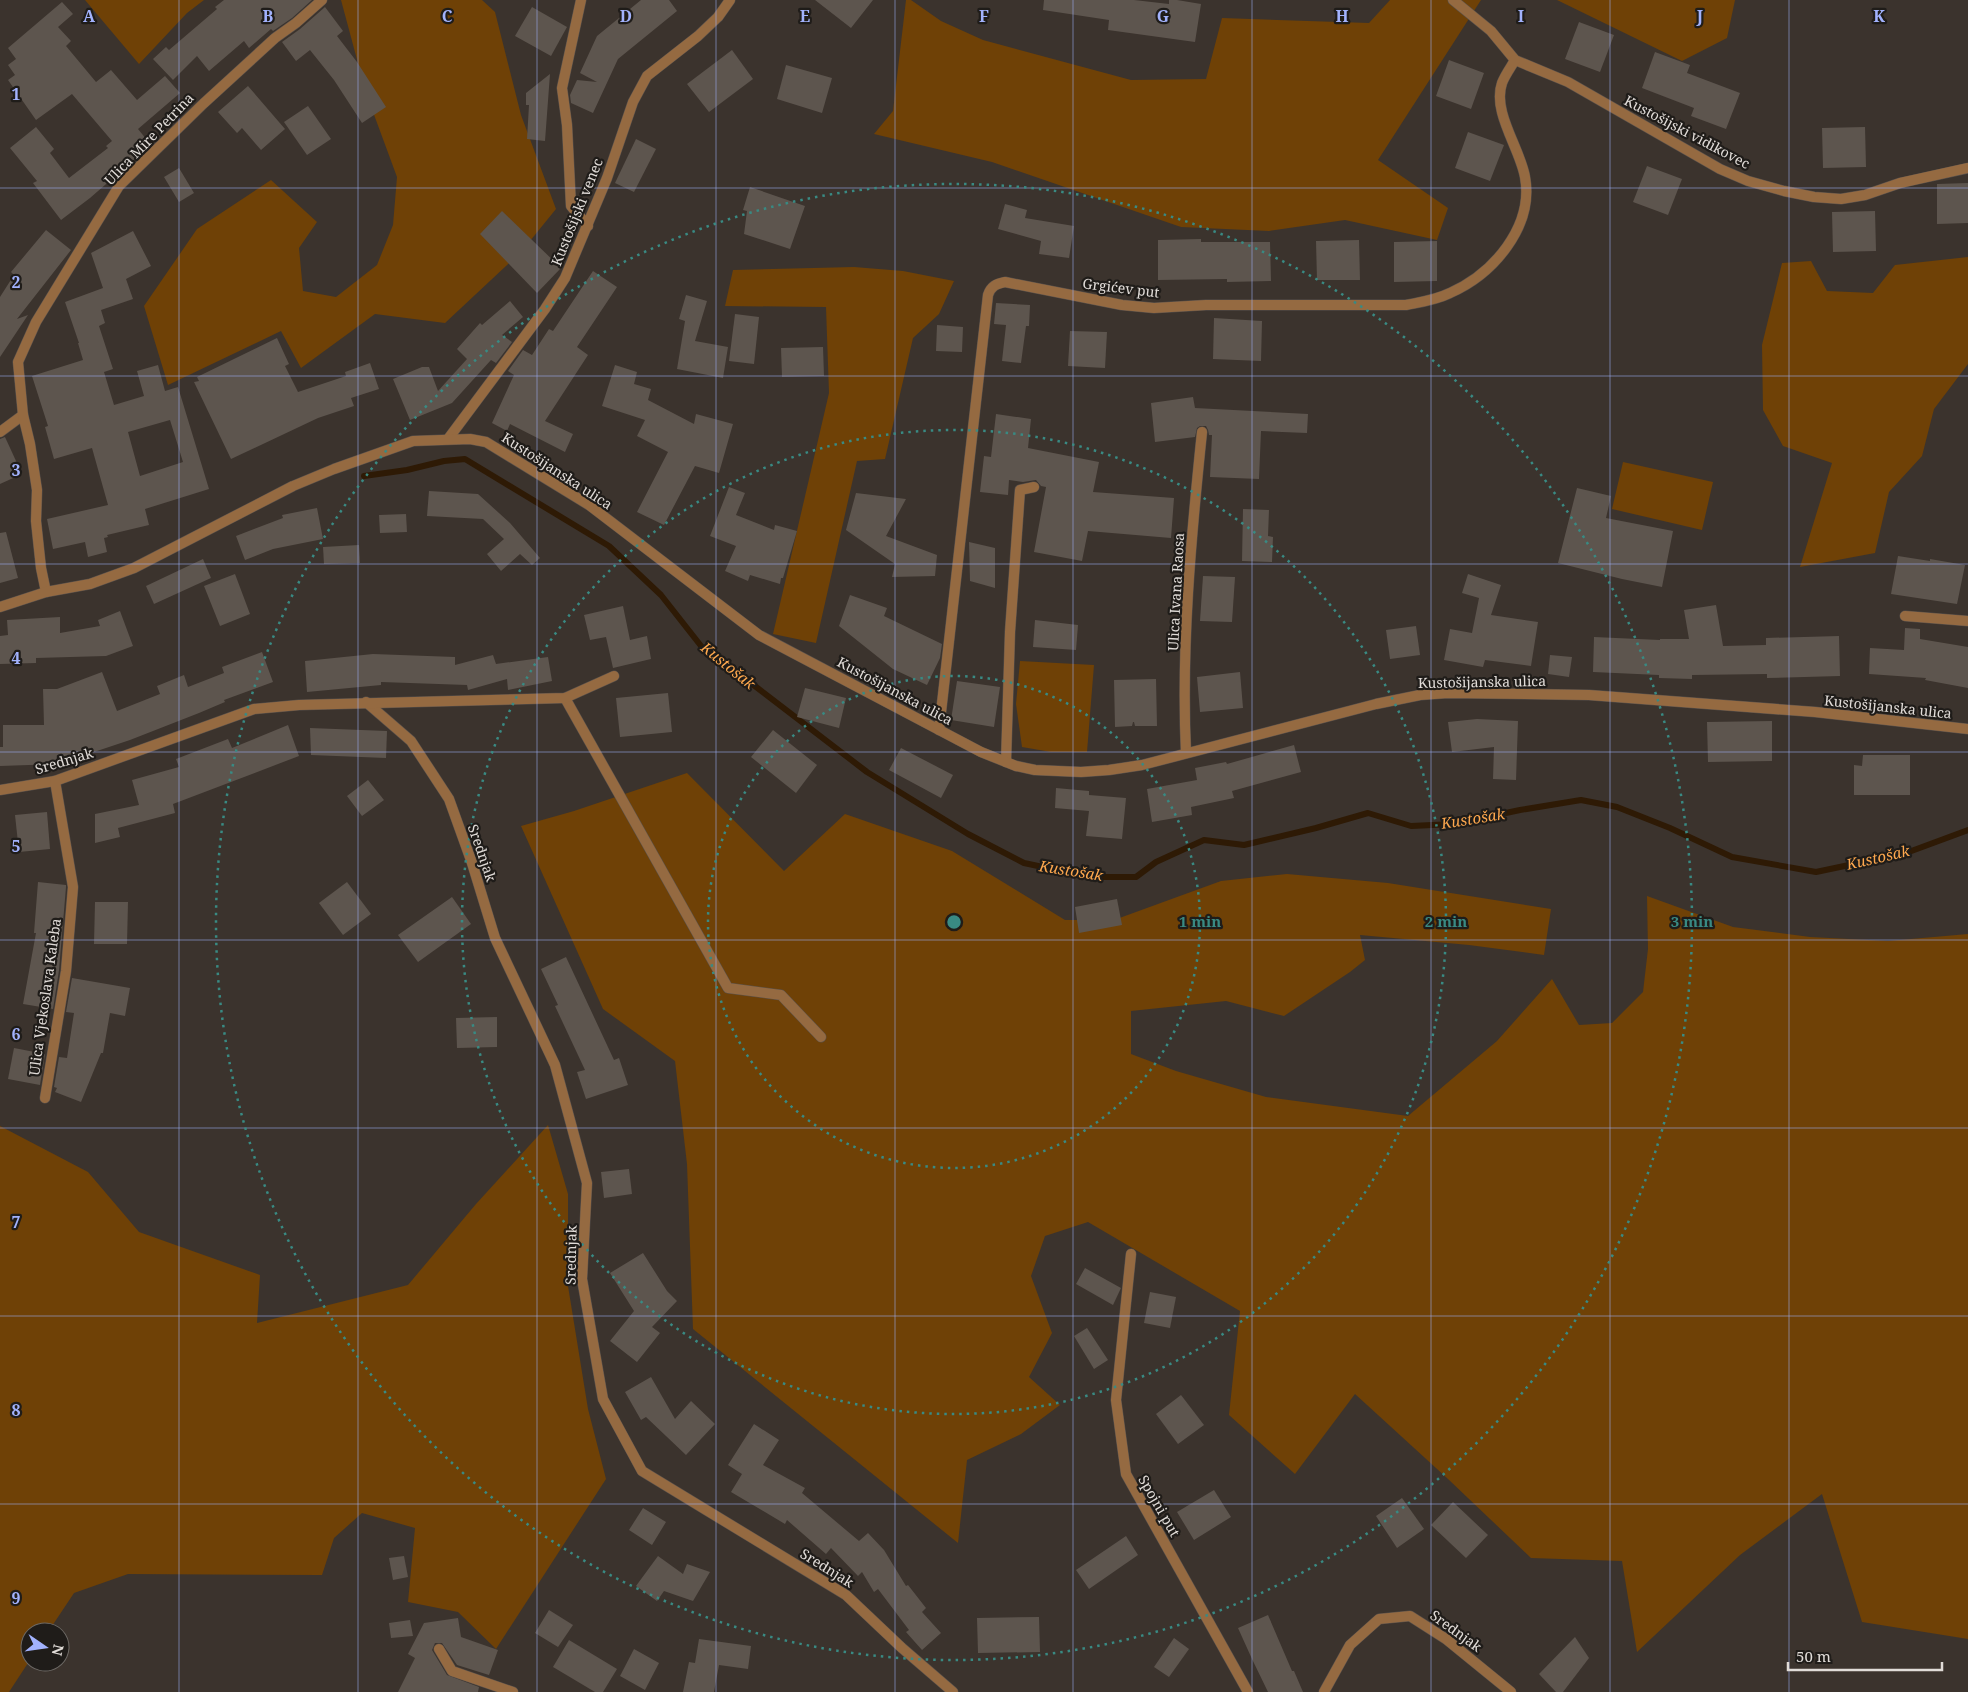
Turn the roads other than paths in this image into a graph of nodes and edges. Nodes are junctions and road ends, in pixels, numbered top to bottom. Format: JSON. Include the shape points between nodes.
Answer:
{"nodes":[{"id":1,"x":322,"y":0,"type":"edge"},
{"id":2,"x":581,"y":0,"type":"edge"},
{"id":3,"x":730,"y":0,"type":"edge"},
{"id":4,"x":1453,"y":0,"type":"edge"},
{"id":5,"x":1515,"y":60,"type":"junction"},
{"id":6,"x":1968,"y":168,"type":"edge"},
{"id":7,"x":588,"y":226,"type":"junction"},
{"id":8,"x":23,"y":414,"type":"junction"},
{"id":9,"x":0,"y":432,"type":"edge"},
{"id":10,"x":1202,"y":432,"type":"dead end"},
{"id":11,"x":448,"y":439,"type":"junction"},
{"id":12,"x":1034,"y":487,"type":"dead end"},
{"id":13,"x":46,"y":592,"type":"junction"},
{"id":14,"x":0,"y":607,"type":"edge"},
{"id":15,"x":1904,"y":616,"type":"dead end"},
{"id":16,"x":1968,"y":620,"type":"edge"},
{"id":17,"x":614,"y":676,"type":"dead end"},
{"id":18,"x":565,"y":698,"type":"junction"},
{"id":19,"x":366,"y":702,"type":"junction"},
{"id":20,"x":1968,"y":729,"type":"edge"},
{"id":21,"x":939,"y":730,"type":"junction"},
{"id":22,"x":1186,"y":754,"type":"junction"},
{"id":23,"x":1006,"y":762,"type":"junction"},
{"id":24,"x":55,"y":781,"type":"junction"},
{"id":25,"x":0,"y":790,"type":"edge"},
{"id":26,"x":821,"y":1037,"type":"dead end"},
{"id":27,"x":46,"y":1098,"type":"dead end"},
{"id":28,"x":1131,"y":1254,"type":"dead end"},
{"id":29,"x":439,"y":1649,"type":"dead end"},
{"id":30,"x":514,"y":1692,"type":"edge"},
{"id":31,"x":953,"y":1692,"type":"edge"},
{"id":32,"x":1248,"y":1692,"type":"edge"},
{"id":33,"x":1324,"y":1692,"type":"edge"},
{"id":34,"x":1511,"y":1692,"type":"edge"}],
"edges":[{"from":1,"to":8,"type":"street","name":"Ulica Mire Petrina","via":[[202,104],[119,186],[36,322],[18,362]]},
{"from":2,"to":7,"type":"street","via":[[562,88],[571,206]]},
{"from":3,"to":7,"type":"street","name":"Kustošijski venec","via":[[698,36],[648,76],[625,122]]},
{"from":4,"to":5,"type":"street","name":"Kustošijski vidikovec","via":[[1491,31]]},
{"from":5,"to":6,"type":"street","name":"Kustošijski vidikovec","via":[[1568,82],[1720,169],[1784,191],[1841,200]]},
{"from":5,"to":21,"type":"street","name":"Grgićev put","via":[[1499,94],[1500,107],[1525,175],[1527,188],[1522,216],[1500,256],[1486,270],[1451,293],[1406,305],[1154,308],[1122,305],[1004,282],[990,288]]},
{"from":7,"to":11,"type":"street","name":"Kustošijski venec","via":[[565,278],[550,302]]},
{"from":8,"to":9,"type":"street"},
{"from":8,"to":13,"type":"street","name":"Ulica Mire Petrina","via":[[37,490],[36,521]]},
{"from":10,"to":22,"type":"street","name":"Ulica Ivana Raosa","via":[[1186,647]]},
{"from":11,"to":13,"type":"street","name":"Kustošijanska ulica","via":[[413,441],[334,469],[293,486],[134,568],[90,584]]},
{"from":11,"to":21,"type":"street","name":"Kustošijanska ulica","via":[[486,442],[589,506],[759,635]]},
{"from":12,"to":23,"type":"street","via":[[1020,490],[1010,632]]},
{"from":13,"to":14,"type":"street","name":"Kustošijanska ulica"},
{"from":15,"to":16,"type":"street"},
{"from":17,"to":18,"type":"street","name":"Srednjak"},
{"from":18,"to":19,"type":"street","name":"Srednjak"},
{"from":18,"to":26,"type":"street","via":[[728,988],[781,995]]},
{"from":19,"to":24,"type":"street","name":"Srednjak","via":[[254,709]]},
{"from":19,"to":31,"type":"street","name":"Srednjak","via":[[411,741],[449,799],[495,938],[555,1065],[587,1183],[582,1279],[603,1399],[642,1471],[846,1595]]},
{"from":20,"to":22,"type":"street","name":"Kustošijanska ulica","via":[[1815,712],[1589,695],[1448,693],[1376,704]]},
{"from":21,"to":23,"type":"street","name":"Kustošijanska ulica"},
{"from":22,"to":23,"type":"street","name":"Kustošijanska ulica","via":[[1142,765],[1081,772],[1035,770]]},
{"from":24,"to":25,"type":"street","name":"Srednjak"},
{"from":24,"to":27,"type":"street","name":"Ulica Vjekoslava Kaleba","via":[[73,887],[66,972]]},
{"from":28,"to":32,"type":"street","name":"Spojni put","via":[[1116,1400],[1126,1474]]},
{"from":29,"to":30,"type":"street","via":[[452,1671]]},
{"from":33,"to":34,"type":"street","name":"Srednjak","via":[[1350,1645],[1379,1619],[1410,1616],[1446,1639]]}]}
